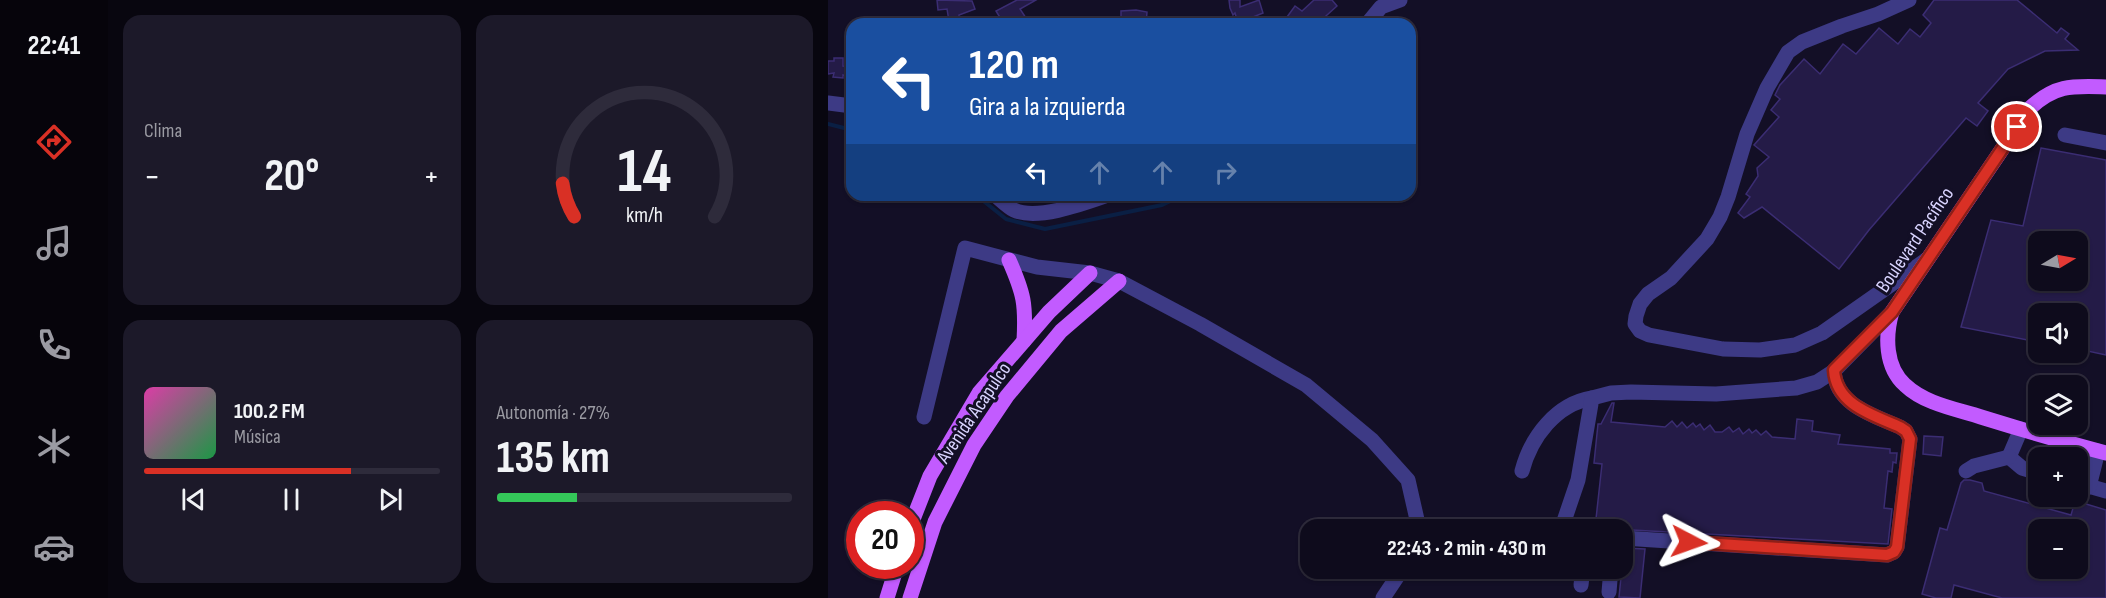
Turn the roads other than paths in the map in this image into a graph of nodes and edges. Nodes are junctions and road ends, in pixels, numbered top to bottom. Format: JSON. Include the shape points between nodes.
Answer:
{"nodes":[{"id":1,"x":1400,"y":0,"type":"edge"},
{"id":2,"x":1909,"y":0,"type":"edge"},
{"id":3,"x":1372,"y":18,"type":"edge"},
{"id":4,"x":2106,"y":87,"type":"edge"},
{"id":5,"x":828,"y":103,"type":"edge"},
{"id":6,"x":846,"y":105,"type":"edge"},
{"id":7,"x":2066,"y":135,"type":"dead end"},
{"id":8,"x":2106,"y":143,"type":"edge"},
{"id":9,"x":1003,"y":201,"type":"edge"},
{"id":10,"x":1090,"y":201,"type":"edge"},
{"id":11,"x":1928,"y":258,"type":"junction"},
{"id":12,"x":1010,"y":260,"type":"junction"},
{"id":13,"x":1090,"y":273,"type":"junction"},
{"id":14,"x":1119,"y":281,"type":"junction"},
{"id":15,"x":1892,"y":312,"type":"junction"},
{"id":16,"x":1024,"y":341,"type":"junction"},
{"id":17,"x":1834,"y":370,"type":"junction"},
{"id":18,"x":1592,"y":398,"type":"junction"},
{"id":19,"x":924,"y":417,"type":"dead end"},
{"id":20,"x":2021,"y":429,"type":"junction"},
{"id":21,"x":2102,"y":452,"type":"edge"},
{"id":22,"x":2009,"y":457,"type":"junction"},
{"id":23,"x":2028,"y":470,"type":"edge"},
{"id":24,"x":1522,"y":471,"type":"dead end"},
{"id":25,"x":1966,"y":471,"type":"dead end"},
{"id":26,"x":2088,"y":478,"type":"edge"},
{"id":27,"x":2088,"y":486,"type":"edge"},
{"id":28,"x":2106,"y":491,"type":"edge"},
{"id":29,"x":920,"y":501,"type":"edge"},
{"id":30,"x":1417,"y":519,"type":"edge"},
{"id":31,"x":1565,"y":519,"type":"edge"},
{"id":32,"x":1633,"y":539,"type":"edge"},
{"id":33,"x":893,"y":579,"type":"edge"},
{"id":34,"x":1396,"y":579,"type":"edge"},
{"id":35,"x":1582,"y":579,"type":"edge"},
{"id":36,"x":1610,"y":579,"type":"edge"},
{"id":37,"x":1581,"y":585,"type":"dead end"},
{"id":38,"x":1609,"y":592,"type":"dead end"},
{"id":39,"x":887,"y":598,"type":"edge"},
{"id":40,"x":910,"y":598,"type":"edge"},
{"id":41,"x":1383,"y":598,"type":"edge"}],
"edges":[{"from":1,"to":3,"type":"street","via":[[1381,7]]},
{"from":2,"to":11,"type":"street","via":[[1802,42],[1788,52],[1747,134],[1720,217],[1707,239],[1640,304],[1635,324],[1648,335],[1723,349],[1760,350],[1795,345],[1822,333]]},
{"from":4,"to":11,"type":"main road","name":"Boulevard Pacífico","via":[[2054,90],[2036,103]]},
{"from":5,"to":6,"type":"street"},
{"from":7,"to":8,"type":"street"},
{"from":9,"to":10,"type":"street","via":[[1015,210],[1029,213],[1064,210]]},
{"from":11,"to":15,"type":"main road","name":"Boulevard Pacífico"},
{"from":12,"to":13,"type":"street"},
{"from":12,"to":16,"type":"main road","via":[[1026,308]]},
{"from":12,"to":19,"type":"street","via":[[965,248]]},
{"from":13,"to":14,"type":"street"},
{"from":13,"to":16,"type":"main road","name":"Avenida Acapulco"},
{"from":14,"to":30,"type":"street","via":[[1306,386],[1372,440],[1408,480]]},
{"from":14,"to":40,"type":"main road","name":"Avenida Acapulco","via":[[1061,331],[1007,396],[974,445],[935,522]]},
{"from":15,"to":17,"type":"street"},
{"from":15,"to":20,"type":"main road","name":"Boulevard Pacífico","via":[[1889,351],[1905,385],[1937,404]]},
{"from":16,"to":29,"type":"main road","name":"Avenida Acapulco","via":[[979,393],[930,476]]},
{"from":17,"to":18,"type":"street","via":[[1817,382],[1796,388],[1716,394],[1619,392]]},
{"from":17,"to":32,"type":"street","via":[[1834,382],[1851,404],[1900,427],[1910,439],[1894,552],[1887,555]]},
{"from":18,"to":24,"type":"street","via":[[1571,404],[1546,424]]},
{"from":18,"to":31,"type":"street","via":[[1578,480]]},
{"from":20,"to":21,"type":"main road","name":"Boulevard Pacífico"},
{"from":20,"to":22,"type":"street"},
{"from":21,"to":26,"type":"street"},
{"from":22,"to":23,"type":"street"},
{"from":22,"to":25,"type":"street"},
{"from":27,"to":28,"type":"street"},
{"from":33,"to":39,"type":"main road"},
{"from":34,"to":41,"type":"street"},
{"from":35,"to":37,"type":"street"},
{"from":36,"to":38,"type":"street"}]}
